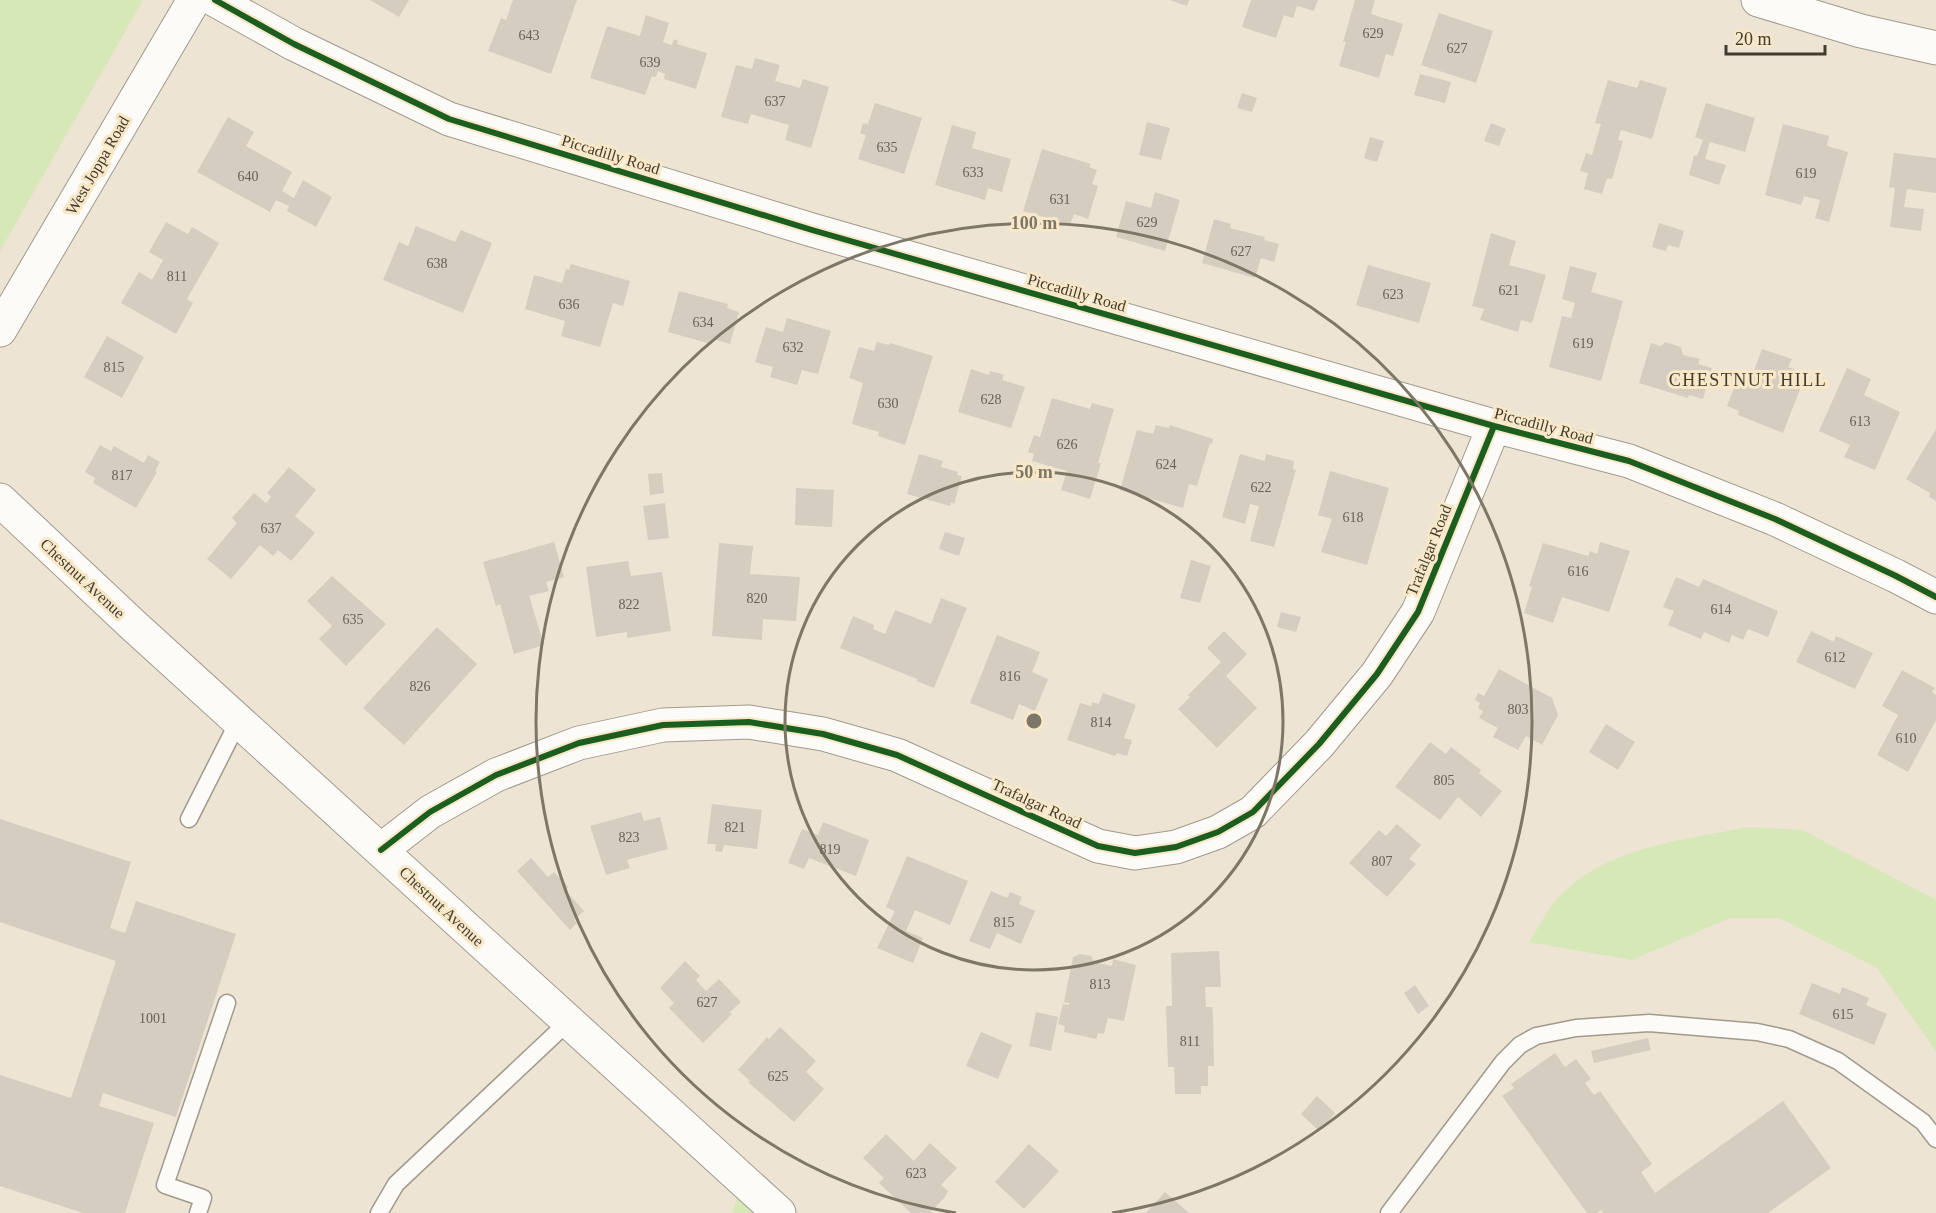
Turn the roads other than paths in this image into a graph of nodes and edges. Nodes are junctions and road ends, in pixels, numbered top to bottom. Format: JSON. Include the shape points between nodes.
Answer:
{"nodes":[{"id":1,"x":194,"y":0,"type":"edge"},
{"id":2,"x":215,"y":0,"type":"edge"},
{"id":3,"x":1758,"y":0,"type":"edge"},
{"id":4,"x":1936,"y":48,"type":"edge"},
{"id":5,"x":0,"y":330,"type":"edge"},
{"id":6,"x":1494,"y":426,"type":"junction"},
{"id":7,"x":0,"y":500,"type":"edge"},
{"id":8,"x":1936,"y":597,"type":"edge"},
{"id":9,"x":239,"y":720,"type":"junction"},
{"id":10,"x":189,"y":819,"type":"dead end"},
{"id":11,"x":381,"y":850,"type":"junction"},
{"id":12,"x":227,"y":1003,"type":"dead end"},
{"id":13,"x":568,"y":1022,"type":"junction"},
{"id":14,"x":1936,"y":1139,"type":"edge"},
{"id":15,"x":198,"y":1213,"type":"edge"},
{"id":16,"x":380,"y":1213,"type":"edge"},
{"id":17,"x":778,"y":1213,"type":"edge"},
{"id":18,"x":1389,"y":1213,"type":"edge"}],
"edges":[{"from":1,"to":5,"type":"street","name":"West Joppa Road"},
{"from":2,"to":6,"type":"street","name":"Piccadilly Road","via":[[294,44],[449,119],[812,230]]},
{"from":3,"to":4,"type":"street","via":[[1860,31]]},
{"from":6,"to":8,"type":"street","name":"Piccadilly Road","via":[[1629,461],[1774,519]]},
{"from":6,"to":11,"type":"street","name":"Trafalgar Road","via":[[1418,612],[1377,674],[1253,812],[1218,832],[1176,847],[1135,854],[1098,846],[897,755],[823,734],[749,722],[663,725],[579,743],[495,775],[430,812]]},
{"from":7,"to":9,"type":"street","name":"Chestnut Avenue"},
{"from":9,"to":10,"type":"lane"},
{"from":9,"to":11,"type":"street","name":"Chestnut Avenue"},
{"from":11,"to":13,"type":"street","name":"Chestnut Avenue"},
{"from":12,"to":15,"type":"lane","via":[[165,1185],[203,1198]]},
{"from":13,"to":16,"type":"lane","via":[[396,1184]]},
{"from":13,"to":17,"type":"street","name":"Chestnut Avenue"},
{"from":14,"to":18,"type":"lane","via":[[1923,1122],[1838,1060],[1789,1039],[1757,1032],[1649,1023],[1576,1028],[1536,1036],[1520,1045]]}]}
